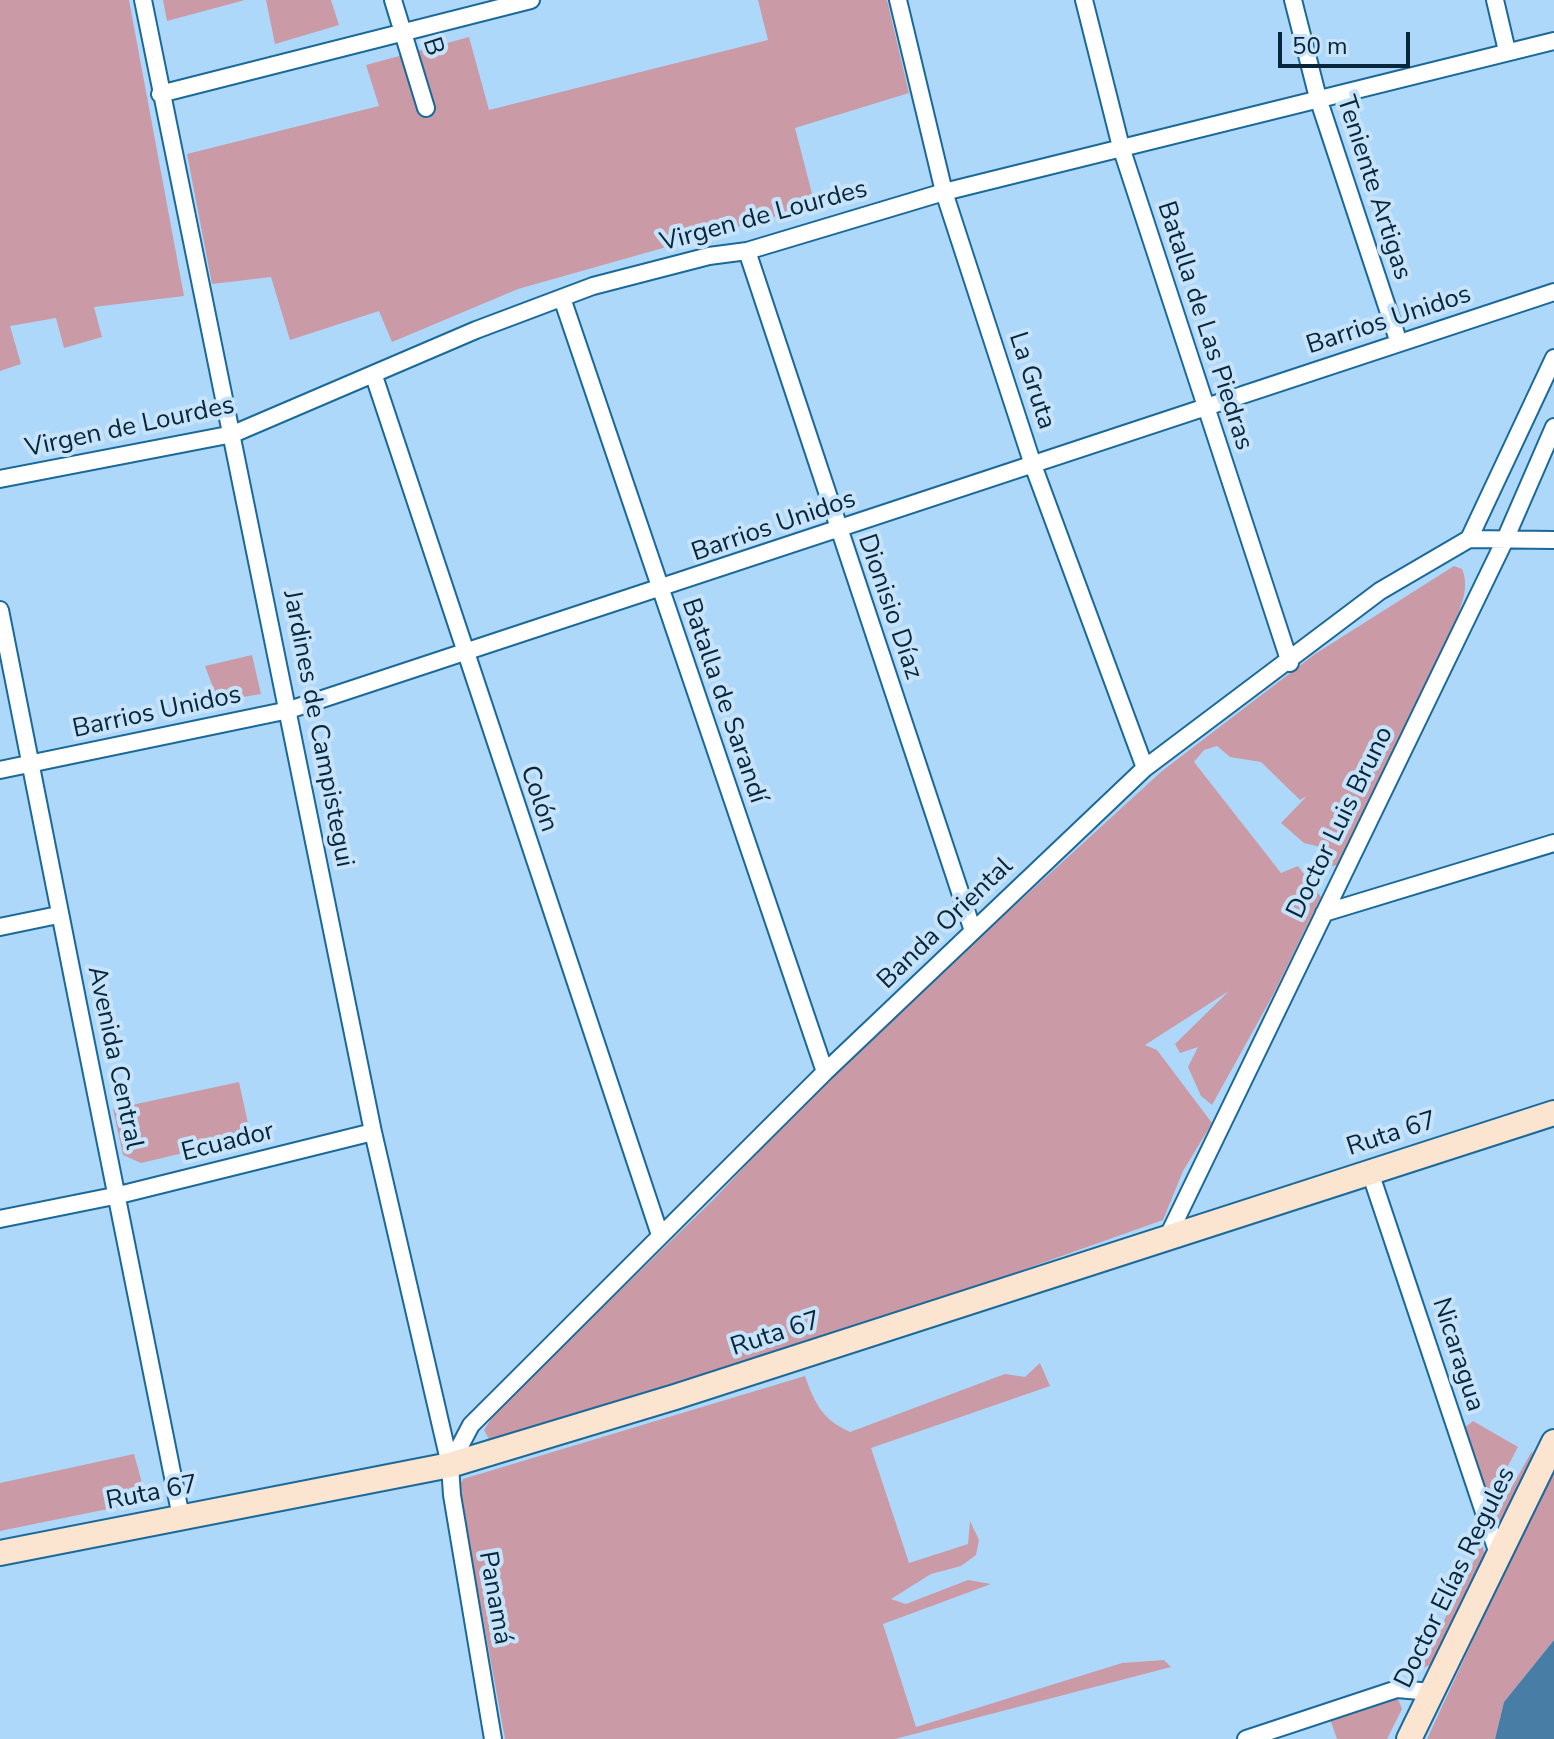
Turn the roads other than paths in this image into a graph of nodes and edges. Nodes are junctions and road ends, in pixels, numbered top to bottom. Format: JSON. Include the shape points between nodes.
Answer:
{"nodes":[{"id":1,"x":143,"y":0,"type":"edge"},
{"id":2,"x":393,"y":0,"type":"edge"},
{"id":3,"x":531,"y":0,"type":"edge"},
{"id":4,"x":898,"y":0,"type":"edge"},
{"id":5,"x":1084,"y":0,"type":"edge"},
{"id":6,"x":1293,"y":0,"type":"edge"},
{"id":7,"x":1495,"y":0,"type":"edge"},
{"id":8,"x":402,"y":33,"type":"junction"},
{"id":9,"x":1554,"y":41,"type":"edge"},
{"id":10,"x":1507,"y":51,"type":"junction"},
{"id":11,"x":160,"y":94,"type":"junction"},
{"id":12,"x":1318,"y":98,"type":"junction"},
{"id":13,"x":426,"y":108,"type":"dead end"},
{"id":14,"x":1121,"y":147,"type":"junction"},
{"id":15,"x":944,"y":192,"type":"junction"},
{"id":16,"x":747,"y":251,"type":"junction"},
{"id":17,"x":1554,"y":292,"type":"edge"},
{"id":18,"x":562,"y":298,"type":"junction"},
{"id":19,"x":1399,"y":343,"type":"junction"},
{"id":20,"x":1554,"y":358,"type":"edge"},
{"id":21,"x":374,"y":376,"type":"junction"},
{"id":22,"x":1205,"y":407,"type":"junction"},
{"id":23,"x":1554,"y":427,"type":"edge"},
{"id":24,"x":233,"y":434,"type":"junction"},
{"id":25,"x":1033,"y":465,"type":"junction"},
{"id":26,"x":0,"y":479,"type":"edge"},
{"id":27,"x":838,"y":530,"type":"junction"},
{"id":28,"x":1469,"y":539,"type":"junction"},
{"id":29,"x":1554,"y":540,"type":"edge"},
{"id":30,"x":1504,"y":542,"type":"junction"},
{"id":31,"x":659,"y":591,"type":"junction"},
{"id":32,"x":0,"y":610,"type":"edge"},
{"id":33,"x":464,"y":652,"type":"junction"},
{"id":34,"x":1290,"y":663,"type":"junction"},
{"id":35,"x":289,"y":710,"type":"junction"},
{"id":36,"x":29,"y":764,"type":"junction"},
{"id":37,"x":1145,"y":768,"type":"junction"},
{"id":38,"x":0,"y":770,"type":"edge"},
{"id":39,"x":1554,"y":843,"type":"edge"},
{"id":40,"x":1324,"y":913,"type":"junction"},
{"id":41,"x":58,"y":915,"type":"junction"},
{"id":42,"x":0,"y":927,"type":"edge"},
{"id":43,"x":973,"y":931,"type":"junction"},
{"id":44,"x":825,"y":1072,"type":"junction"},
{"id":45,"x":1554,"y":1113,"type":"edge"},
{"id":46,"x":373,"y":1132,"type":"junction"},
{"id":47,"x":1370,"y":1172,"type":"junction"},
{"id":48,"x":119,"y":1195,"type":"junction"},
{"id":49,"x":0,"y":1219,"type":"edge"},
{"id":50,"x":660,"y":1235,"type":"junction"},
{"id":51,"x":1167,"y":1238,"type":"junction"},
{"id":52,"x":1554,"y":1442,"type":"edge"},
{"id":53,"x":450,"y":1465,"type":"junction"},
{"id":54,"x":181,"y":1517,"type":"junction"},
{"id":55,"x":0,"y":1553,"type":"edge"},
{"id":56,"x":1498,"y":1554,"type":"junction"},
{"id":57,"x":1432,"y":1692,"type":"junction"},
{"id":58,"x":493,"y":1739,"type":"edge"},
{"id":59,"x":1246,"y":1739,"type":"edge"},
{"id":60,"x":1409,"y":1739,"type":"edge"}],
"edges":[{"from":1,"to":11,"type":"street","name":"Jardines de Campistegui"},
{"from":2,"to":8,"type":"street","name":"B"},
{"from":3,"to":8,"type":"street"},
{"from":4,"to":15,"type":"street","name":"La Gruta"},
{"from":5,"to":14,"type":"street","name":"Batalla de Las Piedras"},
{"from":6,"to":12,"type":"street","name":"Teniente Artigas"},
{"from":7,"to":10,"type":"street"},
{"from":8,"to":11,"type":"street"},
{"from":8,"to":13,"type":"street","name":"B"},
{"from":9,"to":10,"type":"street","name":"Virgen de Lourdes"},
{"from":10,"to":12,"type":"street","name":"Virgen de Lourdes"},
{"from":11,"to":24,"type":"street","name":"Jardines de Campistegui"},
{"from":12,"to":14,"type":"street","name":"Virgen de Lourdes"},
{"from":12,"to":19,"type":"street","name":"Teniente Artigas"},
{"from":14,"to":15,"type":"street","name":"Virgen de Lourdes"},
{"from":14,"to":22,"type":"street","name":"Batalla de Las Piedras"},
{"from":15,"to":16,"type":"street","name":"Virgen de Lourdes"},
{"from":15,"to":25,"type":"street","name":"La Gruta"},
{"from":16,"to":18,"type":"street","name":"Virgen de Lourdes","via":[[709,256]]},
{"from":16,"to":27,"type":"street","name":"Dionisio Díaz"},
{"from":17,"to":19,"type":"street","name":"Barrios Unidos"},
{"from":18,"to":21,"type":"street","name":"Virgen de Lourdes"},
{"from":18,"to":31,"type":"street","name":"Batalla de Sarandí"},
{"from":19,"to":22,"type":"street","name":"Barrios Unidos"},
{"from":20,"to":28,"type":"street"},
{"from":21,"to":24,"type":"street","name":"Virgen de Lourdes"},
{"from":21,"to":33,"type":"street","name":"Colón"},
{"from":22,"to":25,"type":"street","name":"Barrios Unidos"},
{"from":22,"to":34,"type":"street","name":"Batalla de Las Piedras"},
{"from":23,"to":30,"type":"street","name":"Doctor Luis Bruno"},
{"from":24,"to":26,"type":"street","name":"Virgen de Lourdes"},
{"from":24,"to":35,"type":"street","name":"Jardines de Campistegui"},
{"from":25,"to":27,"type":"street","name":"Barrios Unidos"},
{"from":25,"to":37,"type":"street","name":"La Gruta"},
{"from":27,"to":31,"type":"street","name":"Barrios Unidos"},
{"from":27,"to":43,"type":"street","name":"Dionisio Díaz"},
{"from":28,"to":30,"type":"street"},
{"from":28,"to":34,"type":"street","name":"Banda Oriental","via":[[1380,591]]},
{"from":29,"to":30,"type":"street"},
{"from":30,"to":40,"type":"street","name":"Doctor Luis Bruno"},
{"from":31,"to":33,"type":"street","name":"Barrios Unidos"},
{"from":31,"to":44,"type":"street","name":"Batalla de Sarandí"},
{"from":32,"to":36,"type":"street","name":"Avenida Central"},
{"from":33,"to":35,"type":"street","name":"Barrios Unidos"},
{"from":33,"to":50,"type":"street","name":"Colón"},
{"from":34,"to":37,"type":"street","name":"Banda Oriental"},
{"from":35,"to":36,"type":"street","name":"Barrios Unidos"},
{"from":35,"to":46,"type":"street","name":"Jardines de Campistegui"},
{"from":36,"to":38,"type":"street","name":"Barrios Unidos"},
{"from":36,"to":41,"type":"street","name":"Avenida Central"},
{"from":37,"to":43,"type":"street","name":"Banda Oriental"},
{"from":39,"to":40,"type":"street"},
{"from":40,"to":51,"type":"street","name":"Doctor Luis Bruno"},
{"from":41,"to":42,"type":"street"},
{"from":41,"to":48,"type":"street","name":"Avenida Central"},
{"from":43,"to":44,"type":"street","name":"Banda Oriental"},
{"from":44,"to":50,"type":"street","name":"Banda Oriental"},
{"from":45,"to":47,"type":"street","name":"Ruta 67"},
{"from":46,"to":48,"type":"street","name":"Ecuador"},
{"from":46,"to":53,"type":"street","name":"Jardines de Campistegui"},
{"from":47,"to":51,"type":"street","name":"Ruta 67"},
{"from":47,"to":56,"type":"street","name":"Nicaragua"},
{"from":48,"to":49,"type":"street","name":"Ecuador"},
{"from":48,"to":54,"type":"street","name":"Avenida Central"},
{"from":50,"to":53,"type":"street","name":"Banda Oriental","via":[[471,1425]]},
{"from":51,"to":53,"type":"street","name":"Ruta 67"},
{"from":52,"to":56,"type":"street","name":"Doctor Elías Regules"},
{"from":53,"to":54,"type":"street","name":"Ruta 67"},
{"from":53,"to":58,"type":"street","name":"Panamá"},
{"from":54,"to":55,"type":"street","name":"Ruta 67"},
{"from":56,"to":57,"type":"street","name":"Doctor Elías Regules"},
{"from":57,"to":59,"type":"street","via":[[1397,1689]]},
{"from":57,"to":60,"type":"street","name":"Doctor Elías Regules"}]}
